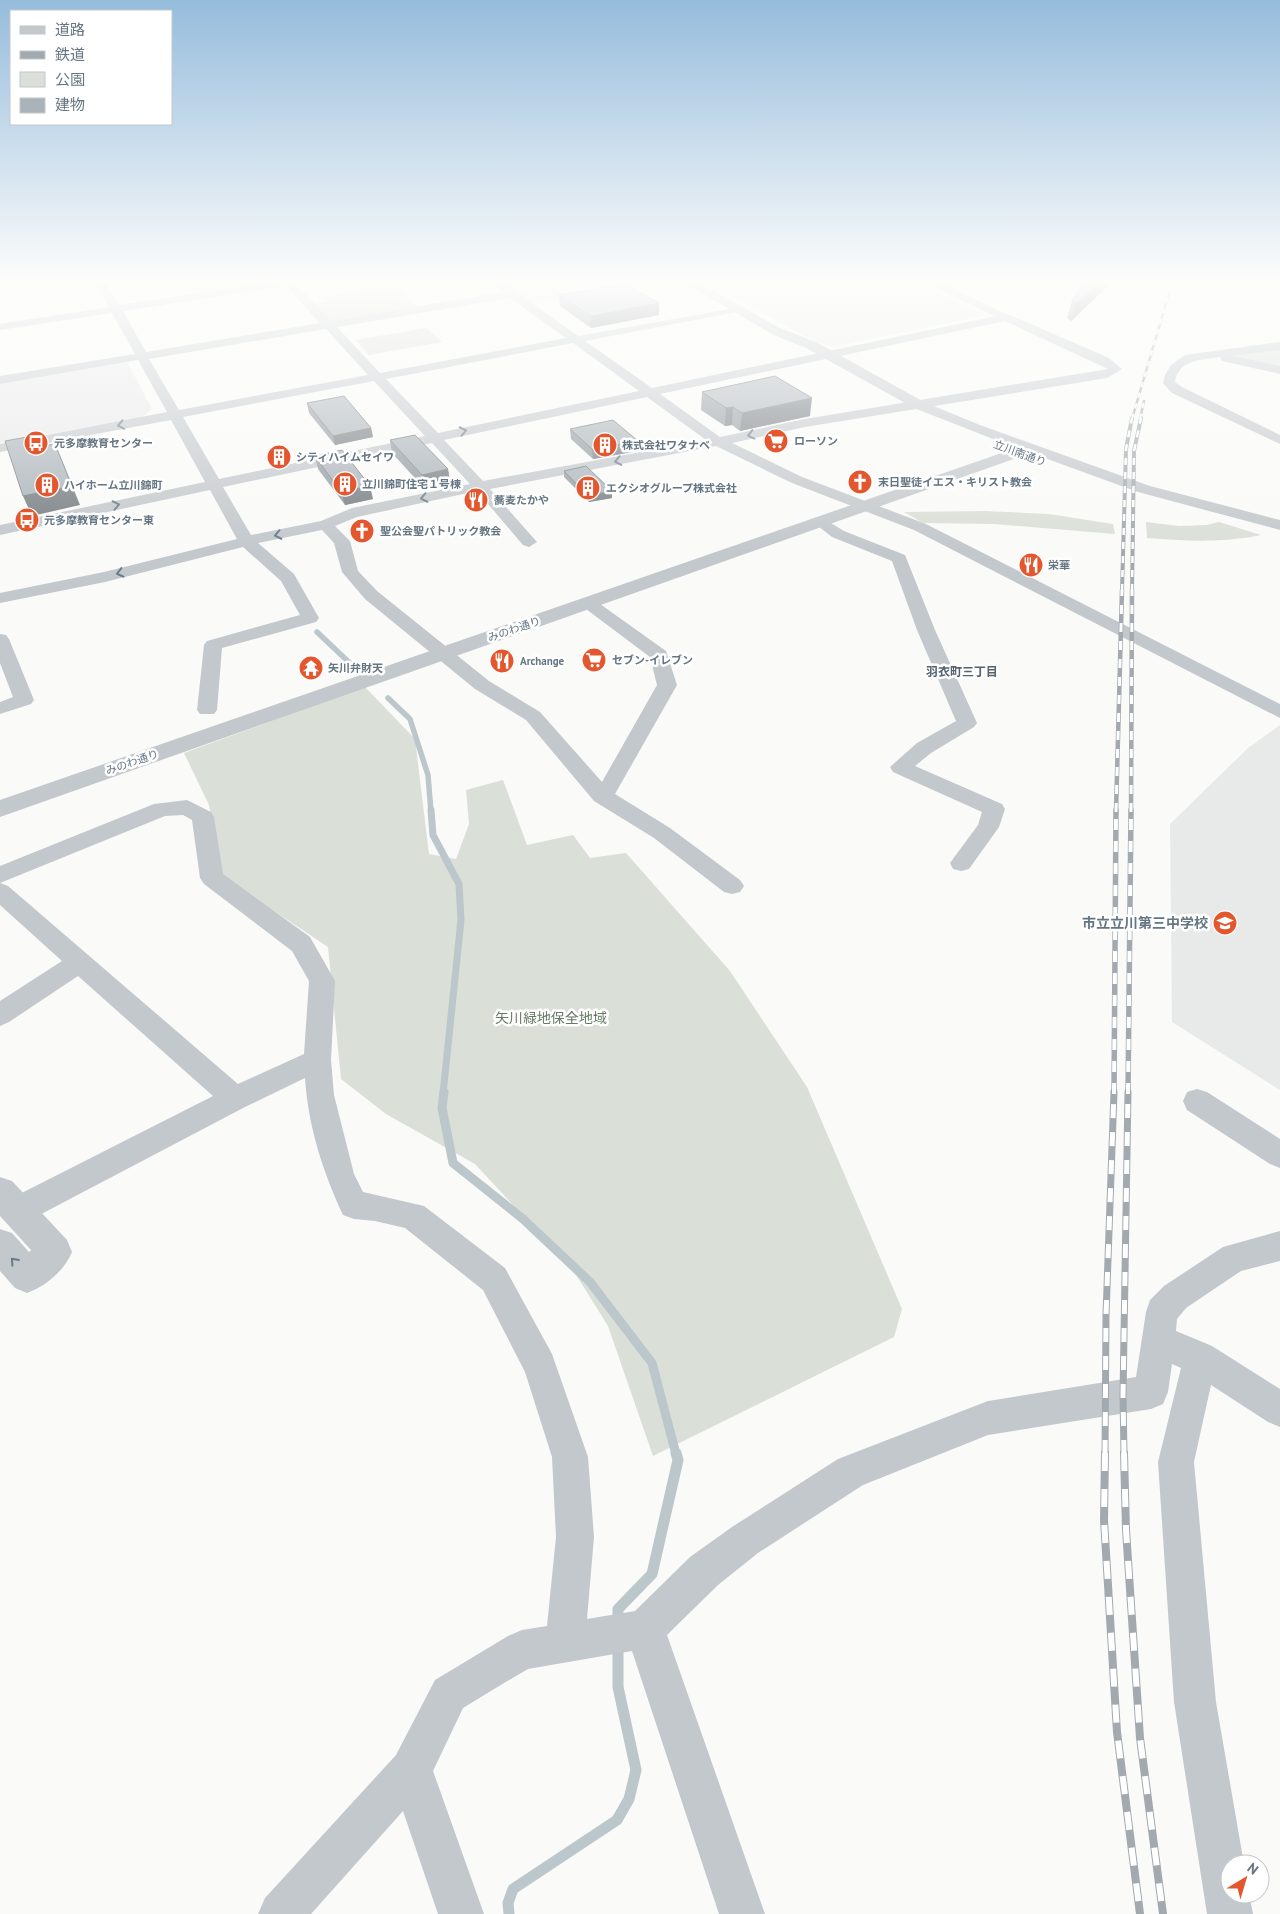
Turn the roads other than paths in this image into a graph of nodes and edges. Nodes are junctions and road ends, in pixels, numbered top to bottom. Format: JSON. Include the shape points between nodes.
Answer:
{"nodes":[{"id":1,"x":46,"y":372,"type":"edge"},
{"id":2,"x":153,"y":372,"type":"edge"},
{"id":3,"x":374,"y":372,"type":"edge"},
{"id":4,"x":398,"y":372,"type":"edge"},
{"id":5,"x":621,"y":372,"type":"edge"},
{"id":6,"x":742,"y":372,"type":"edge"},
{"id":7,"x":846,"y":372,"type":"edge"},
{"id":8,"x":853,"y":372,"type":"edge"},
{"id":9,"x":1110,"y":372,"type":"edge"},
{"id":10,"x":1173,"y":372,"type":"edge"},
{"id":11,"x":378,"y":376,"type":"junction"},
{"id":12,"x":0,"y":380,"type":"edge"},
{"id":13,"x":648,"y":392,"type":"junction"},
{"id":14,"x":919,"y":405,"type":"junction"},
{"id":15,"x":903,"y":408,"type":"junction"},
{"id":16,"x":176,"y":414,"type":"junction"},
{"id":17,"x":434,"y":437,"type":"junction"},
{"id":18,"x":1280,"y":440,"type":"edge"},
{"id":19,"x":718,"y":442,"type":"junction"},
{"id":20,"x":0,"y":448,"type":"edge"},
{"id":21,"x":1023,"y":451,"type":"junction"},
{"id":22,"x":214,"y":484,"type":"junction"},
{"id":23,"x":480,"y":486,"type":"junction"},
{"id":24,"x":868,"y":506,"type":"junction"},
{"id":25,"x":821,"y":522,"type":"junction"},
{"id":26,"x":325,"y":525,"type":"junction"},
{"id":27,"x":1278,"y":529,"type":"edge"},
{"id":28,"x":0,"y":530,"type":"edge"},
{"id":29,"x":246,"y":542,"type":"junction"},
{"id":30,"x":528,"y":542,"type":"dead end"},
{"id":31,"x":0,"y":598,"type":"edge"},
{"id":32,"x":587,"y":603,"type":"junction"},
{"id":33,"x":0,"y":639,"type":"edge"},
{"id":34,"x":443,"y":653,"type":"junction"},
{"id":35,"x":0,"y":708,"type":"edge"},
{"id":36,"x":207,"y":710,"type":"dead end"},
{"id":37,"x":1280,"y":712,"type":"edge"},
{"id":38,"x":602,"y":796,"type":"junction"},
{"id":39,"x":0,"y":808,"type":"edge"},
{"id":40,"x":962,"y":863,"type":"dead end"},
{"id":41,"x":0,"y":875,"type":"edge"},
{"id":42,"x":732,"y":886,"type":"dead end"},
{"id":43,"x":0,"y":892,"type":"edge"},
{"id":44,"x":78,"y":963,"type":"junction"},
{"id":45,"x":0,"y":1016,"type":"edge"},
{"id":46,"x":317,"y":1060,"type":"junction"},
{"id":47,"x":235,"y":1098,"type":"junction"},
{"id":48,"x":1197,"y":1101,"type":"dead end"},
{"id":49,"x":1280,"y":1155,"type":"edge"},
{"id":50,"x":8,"y":1201,"type":"edge"},
{"id":51,"x":0,"y":1245,"type":"edge"},
{"id":52,"x":1280,"y":1246,"type":"edge"},
{"id":53,"x":1157,"y":1339,"type":"junction"},
{"id":54,"x":1200,"y":1358,"type":"junction"},
{"id":55,"x":1280,"y":1410,"type":"edge"},
{"id":56,"x":644,"y":1630,"type":"junction"},
{"id":57,"x":580,"y":1640,"type":"junction"},
{"id":58,"x":411,"y":1770,"type":"junction"},
{"id":59,"x":281,"y":1914,"type":"edge"},
{"id":60,"x":461,"y":1914,"type":"edge"},
{"id":61,"x":742,"y":1914,"type":"edge"},
{"id":62,"x":1230,"y":1914,"type":"edge"}],
"edges":[{"from":1,"to":12,"type":"street"},
{"from":2,"to":16,"type":"street"},
{"from":3,"to":11,"type":"street"},
{"from":4,"to":11,"type":"street"},
{"from":5,"to":13,"type":"street"},
{"from":6,"to":13,"type":"street"},
{"from":7,"to":15,"type":"street","name":"立川南通り"},
{"from":8,"to":14,"type":"street","name":"立川南通り"},
{"from":9,"to":14,"type":"street"},
{"from":10,"to":18,"type":"street","via":[[1170,382],[1176,390]]},
{"from":11,"to":16,"type":"street"},
{"from":11,"to":17,"type":"street"},
{"from":17,"to":13,"type":"street","one_way":true},
{"from":13,"to":19,"type":"street"},
{"from":14,"to":15,"type":"street"},
{"from":14,"to":21,"type":"street","name":"立川南通り"},
{"from":15,"to":19,"type":"street","one_way":true,"via":[[805,422]]},
{"from":15,"to":21,"type":"street","name":"立川南通り"},
{"from":16,"to":20,"type":"street","one_way":true},
{"from":16,"to":22,"type":"street"},
{"from":17,"to":22,"type":"street"},
{"from":17,"to":23,"type":"street"},
{"from":19,"to":23,"type":"street","one_way":true},
{"from":19,"to":24,"type":"street","via":[[797,480]]},
{"from":21,"to":24,"type":"street","name":"みのわ通り"},
{"from":21,"to":27,"type":"street","name":"立川南通り","via":[[1105,483]]},
{"from":28,"to":22,"type":"street","one_way":true},
{"from":22,"to":29,"type":"street"},
{"from":23,"to":26,"type":"street","one_way":true,"via":[[352,513]]},
{"from":23,"to":30,"type":"street"},
{"from":24,"to":25,"type":"street","name":"みのわ通り"},
{"from":24,"to":37,"type":"street","via":[[920,527]]},
{"from":25,"to":32,"type":"street","name":"みのわ通り"},
{"from":25,"to":40,"type":"street","via":[[838,534],[899,558],[926,630],[959,702],[967,722],[900,767],[994,809],[988,827]]},
{"from":26,"to":29,"type":"street","one_way":true},
{"from":26,"to":34,"type":"street","via":[[342,542],[350,572],[360,584]]},
{"from":29,"to":31,"type":"street","one_way":true,"via":[[105,577]]},
{"from":29,"to":36,"type":"street","via":[[288,578],[310,618],[214,645]]},
{"from":32,"to":34,"type":"street","name":"みのわ通り"},
{"from":32,"to":38,"type":"street","via":[[659,655],[667,685],[612,784]]},
{"from":33,"to":35,"type":"street","via":[[24,700]]},
{"from":34,"to":38,"type":"street","via":[[482,685],[534,716]]},
{"from":34,"to":39,"type":"street","name":"みのわ通り"},
{"from":38,"to":42,"type":"street","via":[[662,832]]},
{"from":41,"to":46,"type":"street","via":[[162,809],[187,807],[203,817],[212,878],[301,944],[322,981]]},
{"from":43,"to":44,"type":"street"},
{"from":44,"to":45,"type":"street"},
{"from":44,"to":47,"type":"street"},
{"from":46,"to":47,"type":"street"},
{"from":46,"to":57,"type":"street","via":[[320,1095],[333,1149],[340,1176],[354,1205],[413,1216],[494,1279],[540,1366],[570,1457]]},
{"from":47,"to":50,"type":"street"},
{"from":48,"to":49,"type":"street"},
{"from":50,"to":51,"type":"street","one_way":true,"via":[[55,1252],[27,1276]]},
{"from":52,"to":53,"type":"street","via":[[1234,1258],[1175,1297],[1162,1312]]},
{"from":53,"to":54,"type":"street"},
{"from":53,"to":56,"type":"street","via":[[1150,1392],[988,1418],[851,1472],[738,1545],[704,1571]]},
{"from":54,"to":55,"type":"street","via":[[1250,1387]]},
{"from":54,"to":62,"type":"street","via":[[1176,1462],[1195,1702]]},
{"from":56,"to":57,"type":"street"},
{"from":56,"to":61,"type":"street"},
{"from":57,"to":58,"type":"street","via":[[522,1650],[450,1694]]},
{"from":58,"to":59,"type":"street"},
{"from":58,"to":60,"type":"street"}]}
